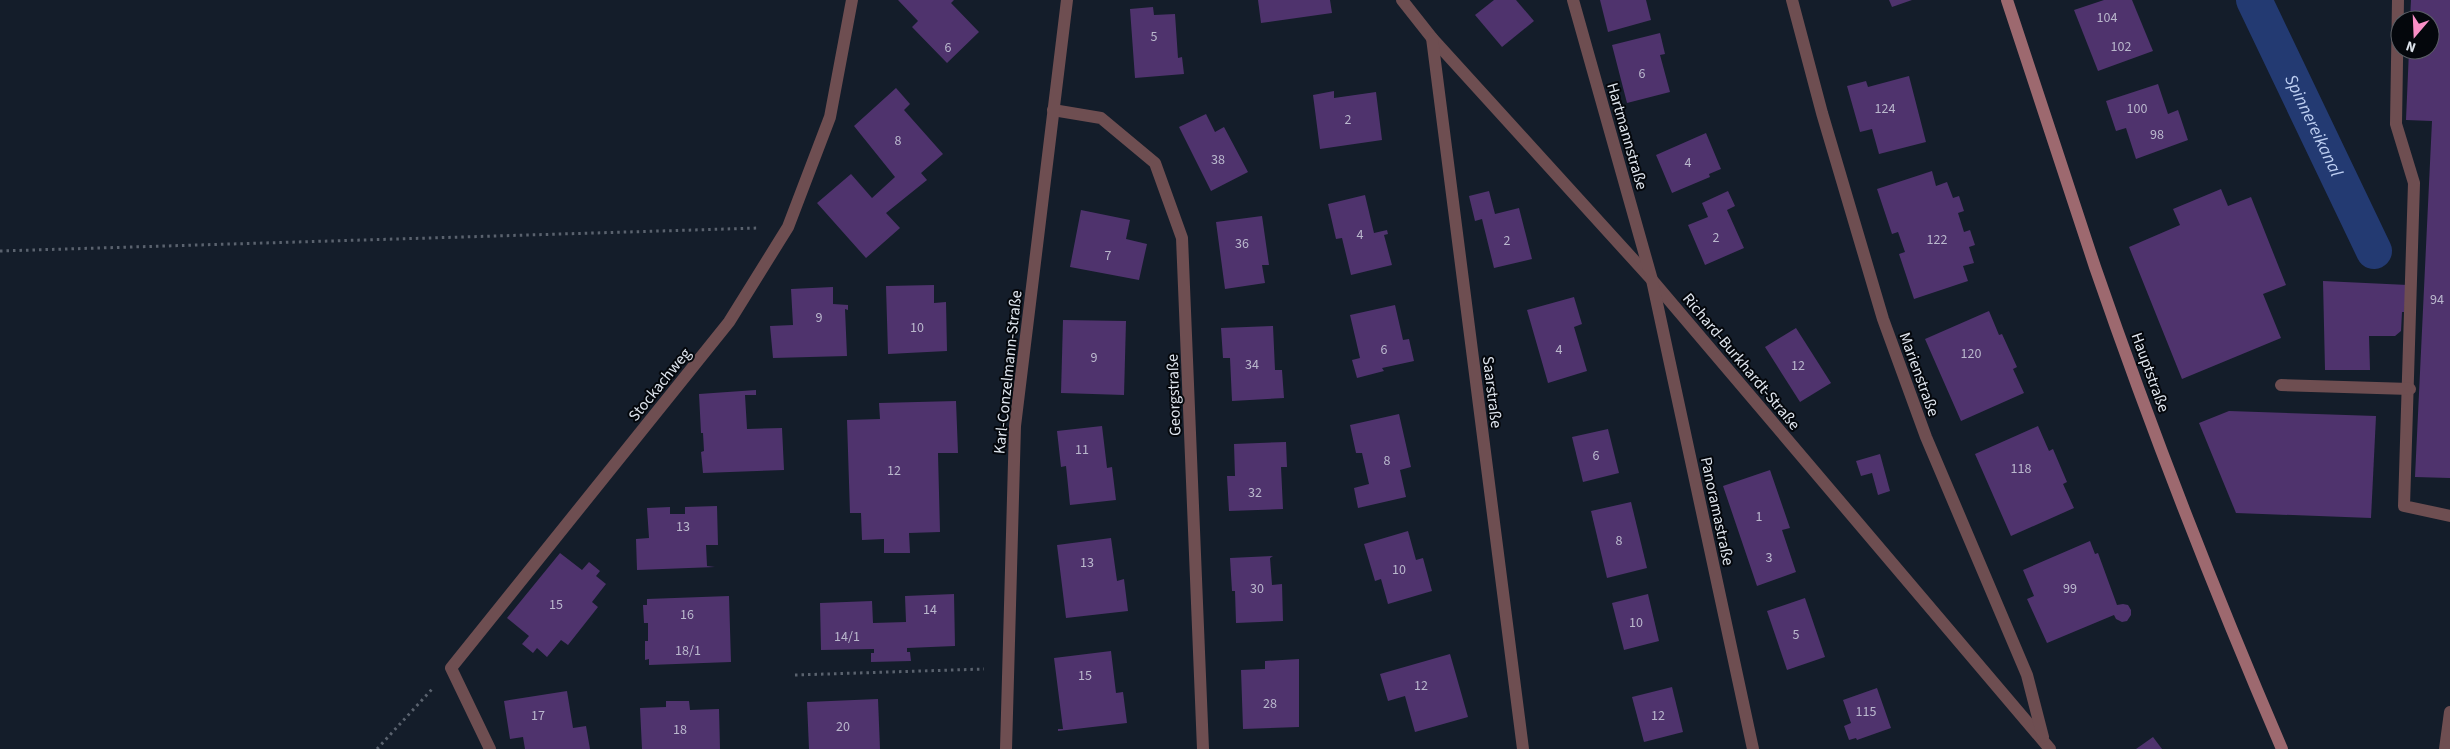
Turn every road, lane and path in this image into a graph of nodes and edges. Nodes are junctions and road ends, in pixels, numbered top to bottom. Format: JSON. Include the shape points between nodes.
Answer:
{"nodes":[{"id":1,"x":852,"y":0,"type":"edge"},
{"id":2,"x":1067,"y":0,"type":"edge"},
{"id":3,"x":1402,"y":0,"type":"edge"},
{"id":4,"x":1573,"y":0,"type":"edge"},
{"id":5,"x":1792,"y":0,"type":"edge"},
{"id":6,"x":2007,"y":0,"type":"edge"},
{"id":7,"x":2398,"y":0,"type":"edge"},
{"id":8,"x":1432,"y":38,"type":"junction"},
{"id":9,"x":1053,"y":110,"type":"junction"},
{"id":10,"x":788,"y":227,"type":"junction"},
{"id":11,"x":0,"y":250,"type":"edge"},
{"id":12,"x":1652,"y":280,"type":"junction"},
{"id":13,"x":2281,"y":385,"type":"dead end"},
{"id":14,"x":2410,"y":389,"type":"junction"},
{"id":15,"x":2450,"y":516,"type":"edge"},
{"id":16,"x":452,"y":668,"type":"junction"},
{"id":17,"x":1007,"y":668,"type":"junction"},
{"id":18,"x":795,"y":675,"type":"dead end"},
{"id":19,"x":2450,"y":712,"type":"edge"},
{"id":20,"x":2046,"y":747,"type":"edge"},
{"id":21,"x":376,"y":749,"type":"edge"},
{"id":22,"x":490,"y":749,"type":"edge"},
{"id":23,"x":1006,"y":749,"type":"edge"},
{"id":24,"x":1203,"y":749,"type":"edge"},
{"id":25,"x":1523,"y":749,"type":"edge"},
{"id":26,"x":1753,"y":749,"type":"edge"},
{"id":27,"x":2282,"y":749,"type":"edge"},
{"id":28,"x":2445,"y":749,"type":"edge"}],
"edges":[{"from":1,"to":10,"type":"street","name":"Stockachweg","via":[[830,117]]},
{"from":2,"to":9,"type":"street","name":"Karl-Conzelmann-Straße"},
{"from":3,"to":8,"type":"street","name":"Richard-Burkhardt-Straße"},
{"from":4,"to":12,"type":"street","name":"Hartmannstraße"},
{"from":5,"to":20,"type":"street","name":"Marienstraße","via":[[1883,318],[1926,437],[2027,675]]},
{"from":6,"to":27,"type":"main road","name":"Hauptstraße","via":[[2128,358],[2236,643]]},
{"from":7,"to":14,"type":"street","via":[[2396,124],[2414,182]]},
{"from":8,"to":12,"type":"street","name":"Richard-Burkhardt-Straße"},
{"from":8,"to":25,"type":"street","name":"Saarstraße"},
{"from":9,"to":17,"type":"street","name":"Karl-Conzelmann-Straße","via":[[1015,426]]},
{"from":9,"to":24,"type":"street","name":"Georgstraße","via":[[1101,118],[1155,163],[1182,238]]},
{"from":10,"to":11,"type":"path"},
{"from":10,"to":16,"type":"street","name":"Stockachweg","via":[[729,322]]},
{"from":12,"to":20,"type":"street","name":"Richard-Burkhardt-Straße"},
{"from":12,"to":26,"type":"street","name":"Panoramastraße"},
{"from":13,"to":14,"type":"street"},
{"from":14,"to":15,"type":"street","via":[[2404,506]]},
{"from":16,"to":21,"type":"path"},
{"from":16,"to":22,"type":"street"},
{"from":17,"to":18,"type":"path"},
{"from":17,"to":23,"type":"street","name":"Karl-Conzelmann-Straße"},
{"from":19,"to":28,"type":"street"}]}
